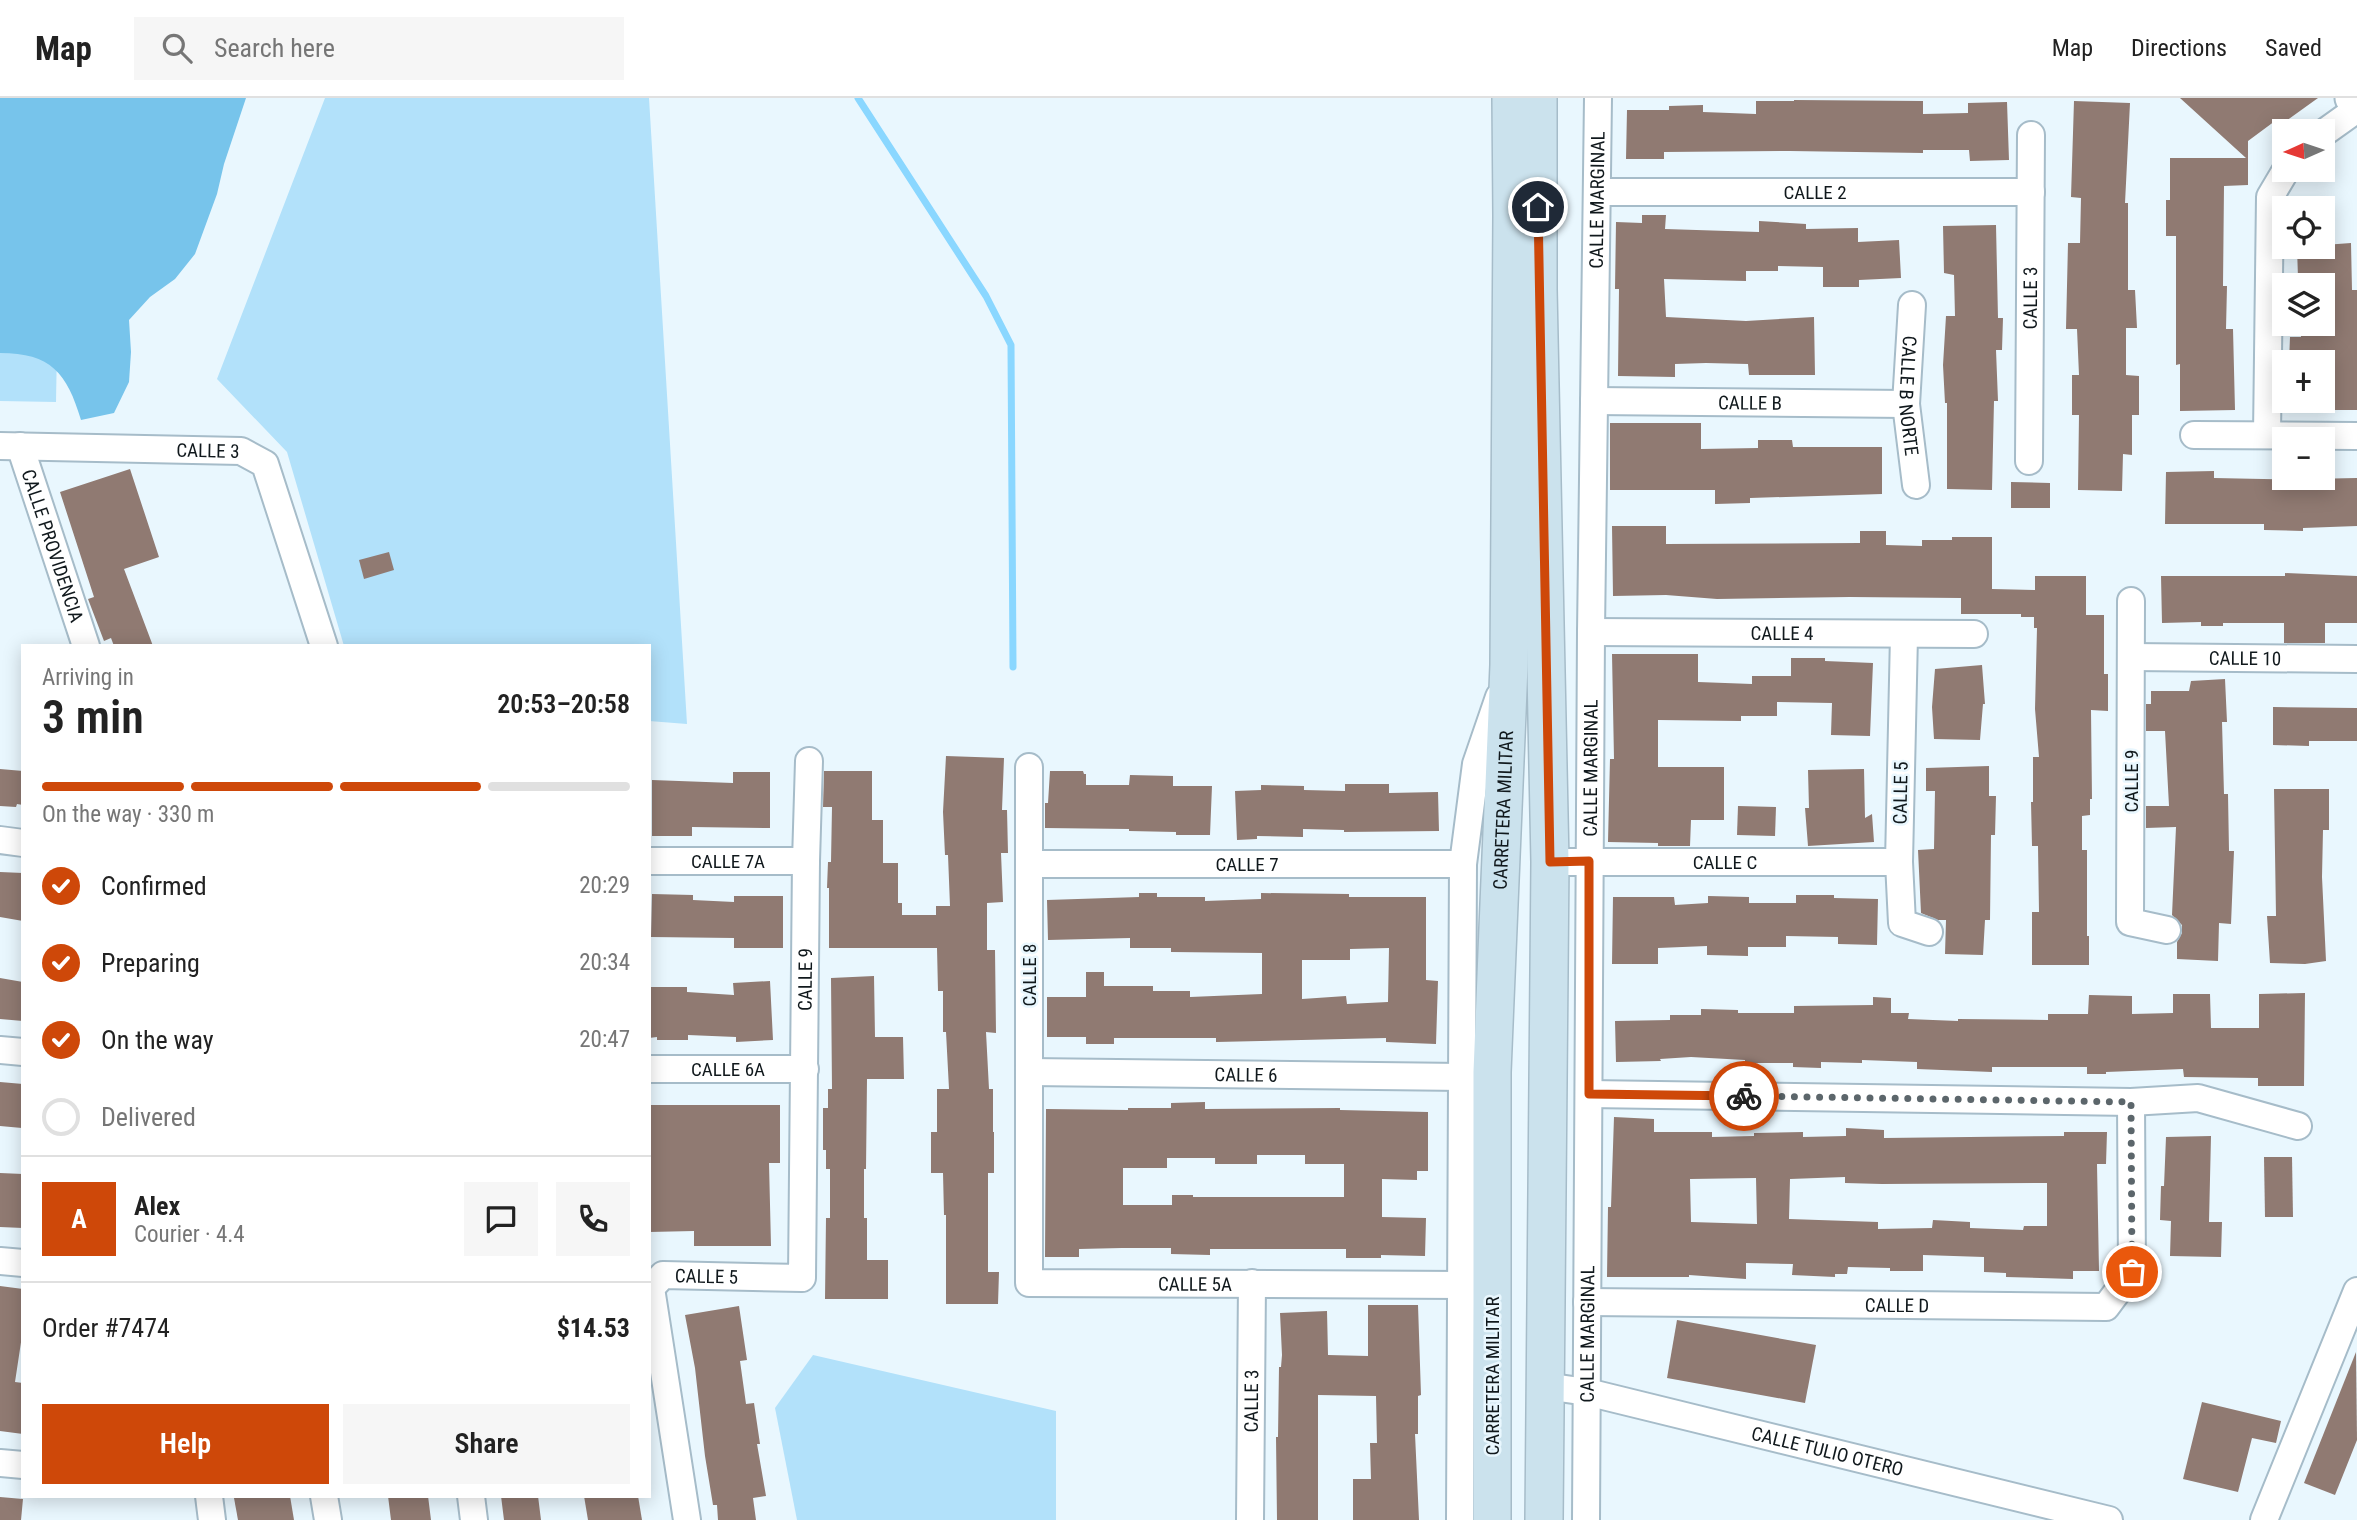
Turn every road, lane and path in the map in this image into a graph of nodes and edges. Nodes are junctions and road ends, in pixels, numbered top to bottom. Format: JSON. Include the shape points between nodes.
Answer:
{"nodes":[{"id":1,"x":1511,"y":98,"type":"edge"},
{"id":2,"x":1538,"y":98,"type":"edge"},
{"id":3,"x":1598,"y":98,"type":"edge"},
{"id":4,"x":2351,"y":98,"type":"edge"},
{"id":5,"x":2357,"y":107,"type":"edge"},
{"id":6,"x":2335,"y":124,"type":"edge"},
{"id":7,"x":2031,"y":135,"type":"dead end"},
{"id":8,"x":2279,"y":182,"type":"edge"},
{"id":9,"x":1598,"y":192,"type":"junction"},
{"id":10,"x":2031,"y":192,"type":"junction"},
{"id":11,"x":1912,"y":305,"type":"dead end"},
{"id":12,"x":1594,"y":401,"type":"junction"},
{"id":13,"x":1906,"y":404,"type":"junction"},
{"id":14,"x":2194,"y":435,"type":"dead end"},
{"id":15,"x":2267,"y":435,"type":"junction"},
{"id":16,"x":2357,"y":436,"type":"edge"},
{"id":17,"x":10,"y":446,"type":"edge"},
{"id":18,"x":2029,"y":461,"type":"dead end"},
{"id":19,"x":1916,"y":485,"type":"dead end"},
{"id":20,"x":2131,"y":601,"type":"dead end"},
{"id":21,"x":1591,"y":632,"type":"junction"},
{"id":22,"x":1974,"y":634,"type":"dead end"},
{"id":23,"x":1904,"y":635,"type":"junction"},
{"id":24,"x":85,"y":644,"type":"edge"},
{"id":25,"x":323,"y":644,"type":"edge"},
{"id":26,"x":2131,"y":657,"type":"junction"},
{"id":27,"x":2357,"y":659,"type":"edge"},
{"id":28,"x":1510,"y":665,"type":"junction"},
{"id":29,"x":809,"y":761,"type":"dead end"},
{"id":30,"x":1030,"y":767,"type":"dead end"},
{"id":31,"x":0,"y":840,"type":"edge"},
{"id":32,"x":21,"y":843,"type":"edge"},
{"id":33,"x":651,"y":861,"type":"edge"},
{"id":34,"x":806,"y":861,"type":"junction"},
{"id":35,"x":1589,"y":861,"type":"junction"},
{"id":36,"x":1550,"y":862,"type":"junction"},
{"id":37,"x":1899,"y":862,"type":"junction"},
{"id":38,"x":1030,"y":864,"type":"junction"},
{"id":39,"x":1463,"y":864,"type":"junction"},
{"id":40,"x":2167,"y":930,"type":"dead end"},
{"id":41,"x":1929,"y":932,"type":"dead end"},
{"id":42,"x":0,"y":1050,"type":"edge"},
{"id":43,"x":21,"y":1052,"type":"edge"},
{"id":44,"x":651,"y":1069,"type":"edge"},
{"id":45,"x":805,"y":1069,"type":"junction"},
{"id":46,"x":1028,"y":1072,"type":"junction"},
{"id":47,"x":1478,"y":1074,"type":"junction"},
{"id":48,"x":1589,"y":1094,"type":"junction"},
{"id":49,"x":2131,"y":1102,"type":"junction"},
{"id":50,"x":2298,"y":1126,"type":"dead end"},
{"id":51,"x":804,"y":1162,"type":"joint"},
{"id":52,"x":1029,"y":1184,"type":"joint"},
{"id":53,"x":0,"y":1261,"type":"edge"},
{"id":54,"x":21,"y":1263,"type":"edge"},
{"id":55,"x":1252,"y":1283,"type":"junction"},
{"id":56,"x":1462,"y":1286,"type":"junction"},
{"id":57,"x":651,"y":1287,"type":"edge"},
{"id":58,"x":2357,"y":1291,"type":"edge"},
{"id":59,"x":651,"y":1294,"type":"edge"},
{"id":60,"x":1587,"y":1302,"type":"junction"},
{"id":61,"x":1545,"y":1386,"type":"junction"},
{"id":62,"x":1587,"y":1392,"type":"junction"},
{"id":63,"x":0,"y":1463,"type":"edge"},
{"id":64,"x":21,"y":1465,"type":"edge"},
{"id":65,"x":209,"y":1498,"type":"edge"},
{"id":66,"x":324,"y":1498,"type":"edge"},
{"id":67,"x":471,"y":1498,"type":"edge"},
{"id":68,"x":212,"y":1520,"type":"edge"},
{"id":69,"x":328,"y":1520,"type":"edge"},
{"id":70,"x":474,"y":1520,"type":"edge"},
{"id":71,"x":687,"y":1520,"type":"edge"},
{"id":72,"x":1250,"y":1520,"type":"edge"},
{"id":73,"x":1460,"y":1520,"type":"edge"},
{"id":74,"x":1492,"y":1520,"type":"edge"},
{"id":75,"x":1513,"y":1520,"type":"edge"},
{"id":76,"x":1544,"y":1520,"type":"edge"},
{"id":77,"x":1586,"y":1520,"type":"edge"},
{"id":78,"x":2109,"y":1520,"type":"edge"},
{"id":79,"x":2264,"y":1520,"type":"edge"}],
"edges":[{"from":1,"to":28,"type":"main road","name":"CARRETERA MILITAR"},
{"from":2,"to":36,"type":"main road","name":"CARRETERA MILITAR"},
{"from":3,"to":9,"type":"street","name":"CALLE MARGINAL"},
{"from":4,"to":5,"type":"street"},
{"from":5,"to":6,"type":"street"},
{"from":7,"to":10,"type":"street","name":"CALLE 3"},
{"from":8,"to":15,"type":"street","via":[[2270,197]]},
{"from":9,"to":10,"type":"street","name":"CALLE 2"},
{"from":9,"to":12,"type":"street","name":"CALLE MARGINAL"},
{"from":10,"to":18,"type":"street","name":"CALLE 3"},
{"from":11,"to":13,"type":"street","name":"CALLE B NORTE"},
{"from":12,"to":13,"type":"street","name":"CALLE B"},
{"from":12,"to":21,"type":"street","name":"CALLE MARGINAL"},
{"from":13,"to":19,"type":"street","name":"CALLE B NORTE"},
{"from":14,"to":15,"type":"street"},
{"from":15,"to":16,"type":"street"},
{"from":17,"to":24,"type":"street","name":"CALLE PROVIDENCIA"},
{"from":17,"to":25,"type":"street","name":"CALLE 3","via":[[241,451],[265,464]]},
{"from":20,"to":26,"type":"street","name":"CALLE 9"},
{"from":21,"to":23,"type":"street","name":"CALLE 4"},
{"from":21,"to":35,"type":"street","name":"CALLE MARGINAL"},
{"from":22,"to":23,"type":"street","name":"CALLE 4"},
{"from":23,"to":37,"type":"street","name":"CALLE 5"},
{"from":26,"to":27,"type":"street","name":"CALLE 10"},
{"from":26,"to":40,"type":"street","name":"CALLE 9","via":[[2130,922]]},
{"from":28,"to":39,"type":"street","via":[[1476,764]]},
{"from":28,"to":47,"type":"main road","name":"CARRETERA MILITAR"},
{"from":29,"to":34,"type":"street","name":"CALLE 9"},
{"from":30,"to":38,"type":"street","name":"CALLE 8"},
{"from":31,"to":32,"type":"street"},
{"from":33,"to":34,"type":"street","name":"CALLE 7A"},
{"from":34,"to":45,"type":"street","name":"CALLE 9"},
{"from":35,"to":36,"type":"street","name":"CALLE C"},
{"from":35,"to":37,"type":"street","name":"CALLE C"},
{"from":35,"to":48,"type":"street","name":"CALLE MARGINAL"},
{"from":36,"to":61,"type":"main road","name":"CARRETERA MILITAR"},
{"from":37,"to":41,"type":"street","name":"CALLE 5","via":[[1902,923]]},
{"from":38,"to":39,"type":"street","name":"CALLE 7"},
{"from":38,"to":46,"type":"street","name":"CALLE 8"},
{"from":39,"to":47,"type":"street"},
{"from":42,"to":43,"type":"street"},
{"from":44,"to":45,"type":"street","name":"CALLE 6A"},
{"from":45,"to":51,"type":"street","name":"CALLE 9"},
{"from":46,"to":47,"type":"street","name":"CALLE 6"},
{"from":46,"to":52,"type":"street","name":"CALLE 8"},
{"from":47,"to":56,"type":"street"},
{"from":47,"to":61,"type":"main road","via":[[1517,1121],[1517,1347]]},
{"from":47,"to":74,"type":"main road","name":"CARRETERA MILITAR"},
{"from":48,"to":49,"type":"street"},
{"from":48,"to":60,"type":"street","name":"CALLE MARGINAL"},
{"from":49,"to":50,"type":"street","via":[[2198,1098]]},
{"from":49,"to":60,"type":"street","name":"CALLE D","via":[[2132,1272],[2106,1307]]},
{"from":51,"to":57,"type":"street","name":"CALLE 5","via":[[802,1278],[663,1275]]},
{"from":52,"to":55,"type":"street","name":"CALLE 5A","via":[[1029,1283]]},
{"from":53,"to":54,"type":"street"},
{"from":55,"to":56,"type":"street","name":"CALLE 5A"},
{"from":55,"to":72,"type":"street","name":"CALLE 3"},
{"from":56,"to":73,"type":"street"},
{"from":58,"to":79,"type":"street"},
{"from":59,"to":71,"type":"street","name":"CALLE 5"},
{"from":60,"to":62,"type":"street","name":"CALLE MARGINAL"},
{"from":61,"to":62,"type":"street","name":"CALLE TULIO OTERO"},
{"from":61,"to":75,"type":"main road","via":[[1530,1398],[1514,1430]]},
{"from":61,"to":76,"type":"main road","name":"CARRETERA MILITAR"},
{"from":62,"to":77,"type":"street","name":"CALLE MARGINAL"},
{"from":62,"to":78,"type":"street","name":"CALLE TULIO OTERO"},
{"from":63,"to":64,"type":"street"},
{"from":65,"to":68,"type":"street"},
{"from":66,"to":69,"type":"street"},
{"from":67,"to":70,"type":"street"}]}
